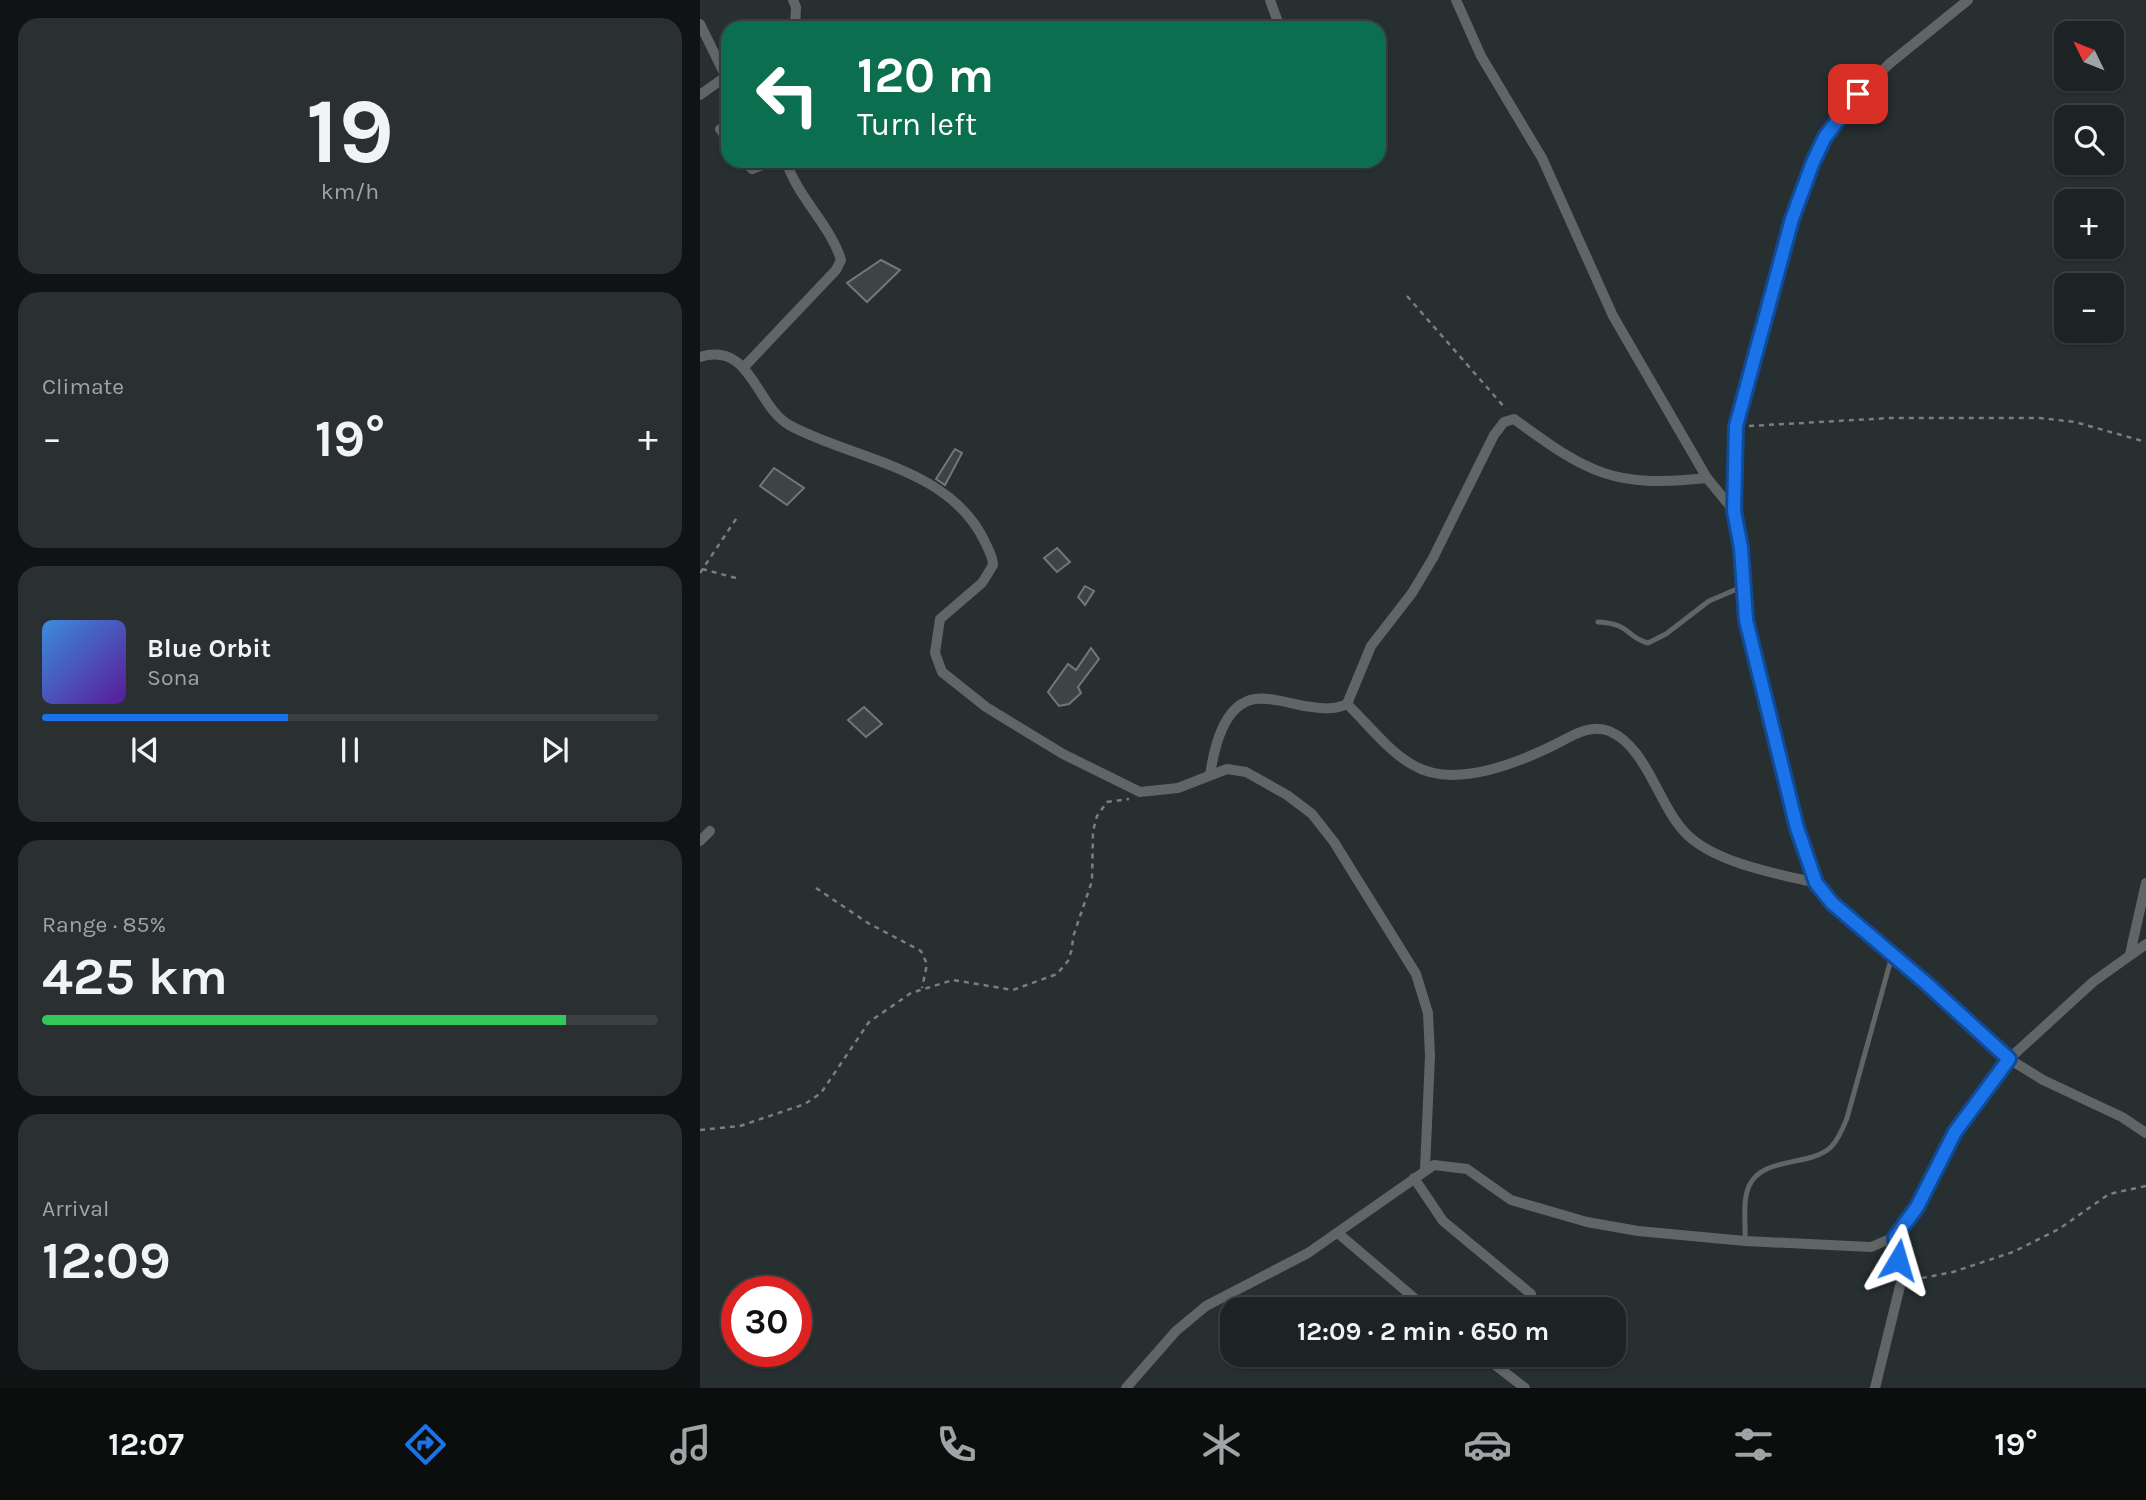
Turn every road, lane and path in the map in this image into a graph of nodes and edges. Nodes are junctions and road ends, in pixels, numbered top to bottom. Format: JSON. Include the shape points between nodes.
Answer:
{"nodes":[{"id":1,"x":794,"y":0,"type":"edge"},
{"id":2,"x":1270,"y":0,"type":"edge"},
{"id":3,"x":1456,"y":0,"type":"edge"},
{"id":4,"x":1968,"y":0,"type":"edge"},
{"id":5,"x":795,"y":21,"type":"edge"},
{"id":6,"x":1278,"y":21,"type":"edge"},
{"id":7,"x":700,"y":24,"type":"edge"},
{"id":8,"x":721,"y":66,"type":"edge"},
{"id":9,"x":721,"y":82,"type":"edge"},
{"id":10,"x":700,"y":95,"type":"edge"},
{"id":11,"x":789,"y":168,"type":"edge"},
{"id":12,"x":1407,"y":296,"type":"dead end"},
{"id":13,"x":700,"y":357,"type":"edge"},
{"id":14,"x":744,"y":367,"type":"junction"},
{"id":15,"x":1514,"y":419,"type":"junction"},
{"id":16,"x":1736,"y":426,"type":"junction"},
{"id":17,"x":2146,"y":442,"type":"edge"},
{"id":18,"x":1707,"y":478,"type":"junction"},
{"id":19,"x":1734,"y":511,"type":"junction"},
{"id":20,"x":738,"y":516,"type":"dead end"},
{"id":21,"x":701,"y":571,"type":"edge"},
{"id":22,"x":736,"y":578,"type":"dead end"},
{"id":23,"x":1744,"y":586,"type":"junction"},
{"id":24,"x":1598,"y":622,"type":"dead end"},
{"id":25,"x":1347,"y":705,"type":"junction"},
{"id":26,"x":1210,"y":775,"type":"junction"},
{"id":27,"x":1140,"y":792,"type":"junction"},
{"id":28,"x":710,"y":831,"type":"dead end"},
{"id":29,"x":700,"y":841,"type":"edge"},
{"id":30,"x":1816,"y":883,"type":"junction"},
{"id":31,"x":2146,"y":883,"type":"edge"},
{"id":32,"x":816,"y":888,"type":"dead end"},
{"id":33,"x":2146,"y":944,"type":"edge"},
{"id":34,"x":2130,"y":954,"type":"junction"},
{"id":35,"x":1892,"y":955,"type":"junction"},
{"id":36,"x":922,"y":989,"type":"junction"},
{"id":37,"x":2009,"y":1059,"type":"junction"},
{"id":38,"x":700,"y":1130,"type":"edge"},
{"id":39,"x":2146,"y":1133,"type":"edge"},
{"id":40,"x":1425,"y":1169,"type":"junction"},
{"id":41,"x":1414,"y":1178,"type":"junction"},
{"id":42,"x":2146,"y":1186,"type":"edge"},
{"id":43,"x":1339,"y":1234,"type":"junction"},
{"id":44,"x":1895,"y":1237,"type":"junction"},
{"id":45,"x":1745,"y":1241,"type":"junction"},
{"id":46,"x":1901,"y":1282,"type":"junction"},
{"id":47,"x":1531,"y":1294,"type":"dead end"},
{"id":48,"x":1413,"y":1297,"type":"edge"},
{"id":49,"x":1498,"y":1367,"type":"edge"},
{"id":50,"x":1126,"y":1388,"type":"edge"},
{"id":51,"x":1525,"y":1388,"type":"edge"},
{"id":52,"x":1875,"y":1388,"type":"edge"}],
"edges":[{"from":1,"to":5,"type":"street"},
{"from":2,"to":6,"type":"street"},
{"from":3,"to":18,"type":"street","via":[[1481,56],[1542,158],[1613,316]]},
{"from":4,"to":16,"type":"street","via":[[1888,64],[1825,137],[1792,219]]},
{"from":7,"to":8,"type":"street"},
{"from":9,"to":10,"type":"street"},
{"from":11,"to":14,"type":"street","via":[[841,260]]},
{"from":12,"to":15,"type":"path"},
{"from":13,"to":14,"type":"street","via":[[722,355]]},
{"from":14,"to":27,"type":"street","via":[[789,425],[908,473],[964,511],[980,531],[993,565],[982,583],[940,619],[935,653],[942,672],[1024,732]]},
{"from":15,"to":18,"type":"street","via":[[1584,467],[1622,480]]},
{"from":15,"to":25,"type":"street","via":[[1504,422],[1494,435],[1433,558],[1371,646]]},
{"from":16,"to":17,"type":"path","via":[[1890,418],[2040,418],[2075,422]]},
{"from":16,"to":19,"type":"street"},
{"from":18,"to":19,"type":"street"},
{"from":19,"to":23,"type":"street"},
{"from":20,"to":21,"type":"path"},
{"from":21,"to":22,"type":"path"},
{"from":23,"to":24,"type":"lane","via":[[1709,601],[1648,643],[1623,626]]},
{"from":23,"to":30,"type":"street","via":[[1746,620],[1797,828]]},
{"from":25,"to":26,"type":"street","via":[[1324,709],[1252,699],[1226,722],[1217,739]]},
{"from":25,"to":30,"type":"street","via":[[1413,765],[1436,775],[1473,772],[1517,760],[1585,730],[1609,730],[1627,742],[1692,839],[1761,870]]},
{"from":26,"to":27,"type":"street","via":[[1178,788]]},
{"from":26,"to":40,"type":"street","via":[[1227,769],[1246,772],[1312,814],[1416,974],[1428,1013],[1430,1056]]},
{"from":27,"to":36,"type":"path","via":[[1127,801],[1107,802],[1097,816],[1093,881],[1068,961],[1057,974],[1013,990],[953,980]]},
{"from":28,"to":29,"type":"street"},
{"from":30,"to":35,"type":"street","via":[[1832,903]]},
{"from":31,"to":34,"type":"street"},
{"from":32,"to":36,"type":"path","via":[[920,951],[927,964]]},
{"from":33,"to":34,"type":"street"},
{"from":34,"to":37,"type":"street"},
{"from":35,"to":37,"type":"street"},
{"from":35,"to":45,"type":"lane","via":[[1839,1136],[1830,1148],[1813,1157],[1763,1170],[1755,1177],[1746,1199]]},
{"from":36,"to":38,"type":"path","via":[[895,1001],[869,1022],[821,1093],[805,1104],[740,1126]]},
{"from":37,"to":39,"type":"street"},
{"from":37,"to":44,"type":"street","via":[[1955,1132],[1917,1207]]},
{"from":40,"to":41,"type":"street"},
{"from":40,"to":45,"type":"street","via":[[1434,1165],[1467,1169],[1511,1200],[1587,1222]]},
{"from":41,"to":43,"type":"street"},
{"from":41,"to":47,"type":"street","via":[[1443,1221]]},
{"from":42,"to":46,"type":"path","via":[[2109,1194],[2059,1229],[2014,1252],[1953,1272]]},
{"from":43,"to":48,"type":"street"},
{"from":43,"to":50,"type":"street","via":[[1206,1306],[1176,1331]]},
{"from":44,"to":45,"type":"street","via":[[1871,1247]]},
{"from":44,"to":46,"type":"street"},
{"from":46,"to":52,"type":"street"},
{"from":49,"to":51,"type":"street"}]}
